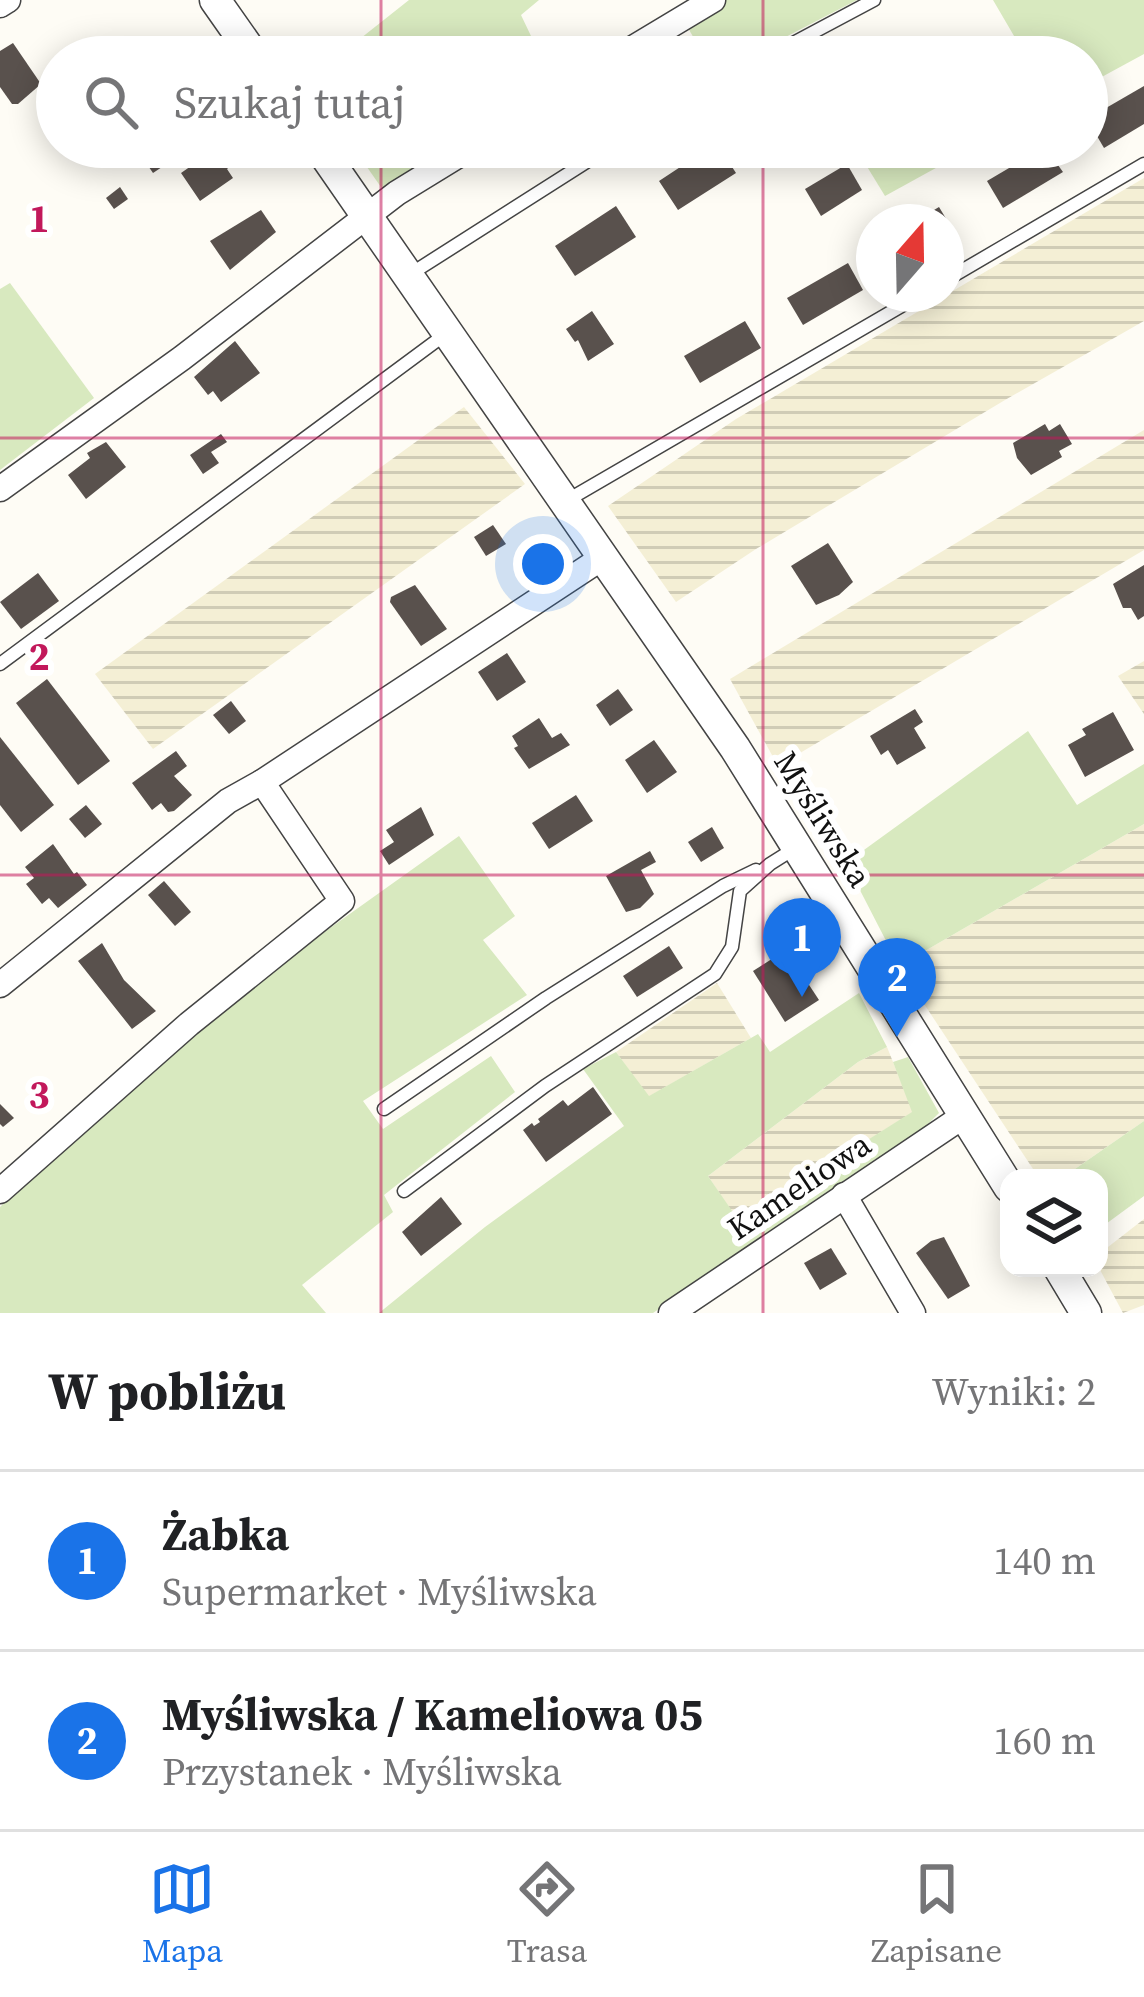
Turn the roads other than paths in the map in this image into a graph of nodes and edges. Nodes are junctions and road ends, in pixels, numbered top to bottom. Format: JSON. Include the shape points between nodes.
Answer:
{"nodes":[{"id":1,"x":8,"y":0,"type":"edge"},
{"id":2,"x":215,"y":0,"type":"edge"},
{"id":3,"x":713,"y":0,"type":"edge"},
{"id":4,"x":874,"y":0,"type":"edge"},
{"id":5,"x":0,"y":5,"type":"edge"},
{"id":6,"x":240,"y":36,"type":"edge"},
{"id":7,"x":653,"y":36,"type":"edge"},
{"id":8,"x":806,"y":36,"type":"edge"},
{"id":9,"x":1144,"y":164,"type":"edge"},
{"id":10,"x":334,"y":168,"type":"edge"},
{"id":11,"x":440,"y":168,"type":"edge"},
{"id":12,"x":577,"y":168,"type":"edge"},
{"id":13,"x":367,"y":215,"type":"junction"},
{"id":14,"x":964,"y":269,"type":"edge"},
{"id":15,"x":409,"y":275,"type":"junction"},
{"id":16,"x":891,"y":312,"type":"edge"},
{"id":17,"x":448,"y":332,"type":"junction"},
{"id":18,"x":0,"y":489,"type":"edge"},
{"id":19,"x":566,"y":501,"type":"junction"},
{"id":20,"x":605,"y":556,"type":"junction"},
{"id":21,"x":0,"y":664,"type":"edge"},
{"id":22,"x":262,"y":782,"type":"junction"},
{"id":23,"x":799,"y":846,"type":"junction"},
{"id":24,"x":770,"y":864,"type":"junction"},
{"id":25,"x":0,"y":985,"type":"edge"},
{"id":26,"x":383,"y":1109,"type":"dead end"},
{"id":27,"x":965,"y":1115,"type":"junction"},
{"id":28,"x":1000,"y":1172,"type":"edge"},
{"id":29,"x":0,"y":1191,"type":"edge"},
{"id":30,"x":404,"y":1191,"type":"dead end"},
{"id":31,"x":844,"y":1195,"type":"junction"},
{"id":32,"x":1064,"y":1277,"type":"edge"},
{"id":33,"x":671,"y":1313,"type":"edge"},
{"id":34,"x":913,"y":1313,"type":"edge"},
{"id":35,"x":1086,"y":1313,"type":"edge"}],
"edges":[{"from":1,"to":5,"type":"street"},
{"from":2,"to":6,"type":"street"},
{"from":3,"to":7,"type":"street"},
{"from":4,"to":8,"type":"lane"},
{"from":9,"to":14,"type":"lane"},
{"from":10,"to":13,"type":"street","name":"Myśliwska"},
{"from":11,"to":13,"type":"street"},
{"from":12,"to":15,"type":"lane"},
{"from":13,"to":15,"type":"street","name":"Myśliwska"},
{"from":13,"to":18,"type":"street"},
{"from":15,"to":17,"type":"street","name":"Myśliwska"},
{"from":16,"to":19,"type":"lane"},
{"from":17,"to":19,"type":"street","name":"Myśliwska"},
{"from":17,"to":21,"type":"lane"},
{"from":19,"to":20,"type":"street","name":"Myśliwska"},
{"from":20,"to":22,"type":"street"},
{"from":20,"to":23,"type":"street","name":"Myśliwska"},
{"from":22,"to":25,"type":"street"},
{"from":22,"to":29,"type":"street","via":[[342,901]]},
{"from":23,"to":24,"type":"lane"},
{"from":23,"to":27,"type":"street","name":"Myśliwska"},
{"from":24,"to":26,"type":"lane","via":[[585,973]]},
{"from":24,"to":30,"type":"lane","via":[[740,891],[732,947],[715,974]]},
{"from":27,"to":28,"type":"street","name":"Myśliwska"},
{"from":27,"to":31,"type":"street","name":"Kameliowa"},
{"from":31,"to":33,"type":"street","name":"Kameliowa"},
{"from":31,"to":34,"type":"street"},
{"from":32,"to":35,"type":"street"}]}
